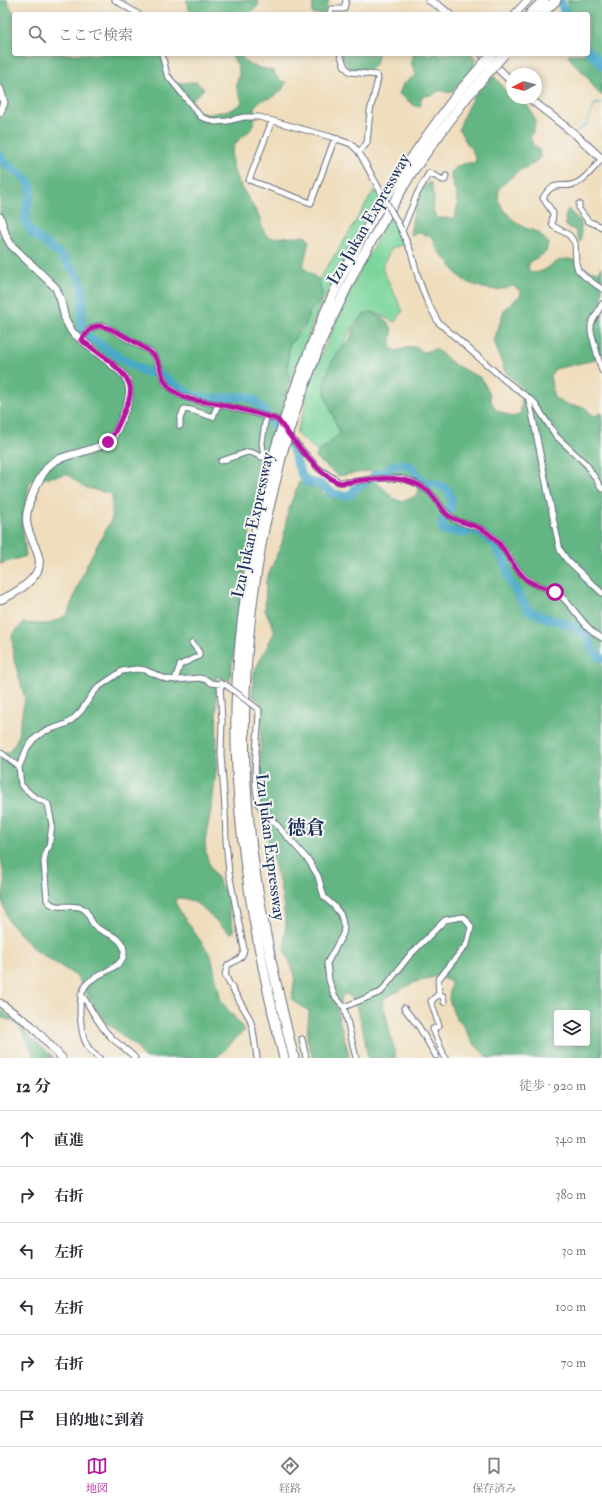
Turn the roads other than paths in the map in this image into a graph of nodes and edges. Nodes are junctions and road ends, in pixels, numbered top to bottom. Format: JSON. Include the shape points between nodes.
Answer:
{"nodes":[{"id":1,"x":115,"y":0,"type":"edge"},
{"id":2,"x":346,"y":0,"type":"edge"},
{"id":3,"x":429,"y":0,"type":"edge"},
{"id":4,"x":528,"y":0,"type":"edge"},
{"id":5,"x":544,"y":0,"type":"edge"},
{"id":6,"x":556,"y":0,"type":"edge"},
{"id":7,"x":135,"y":12,"type":"edge"},
{"id":8,"x":330,"y":12,"type":"edge"},
{"id":9,"x":447,"y":12,"type":"edge"},
{"id":10,"x":517,"y":12,"type":"edge"},
{"id":11,"x":532,"y":12,"type":"edge"},
{"id":12,"x":544,"y":12,"type":"edge"},
{"id":13,"x":162,"y":56,"type":"edge"},
{"id":14,"x":341,"y":56,"type":"edge"},
{"id":15,"x":485,"y":56,"type":"edge"},
{"id":16,"x":491,"y":56,"type":"edge"},
{"id":17,"x":502,"y":56,"type":"edge"},
{"id":18,"x":506,"y":76,"type":"edge"},
{"id":19,"x":0,"y":89,"type":"edge"},
{"id":20,"x":463,"y":95,"type":"junction"},
{"id":21,"x":537,"y":104,"type":"edge"},
{"id":22,"x":0,"y":112,"type":"edge"},
{"id":23,"x":272,"y":121,"type":"junction"},
{"id":24,"x":338,"y":139,"type":"junction"},
{"id":25,"x":359,"y":152,"type":"junction"},
{"id":26,"x":602,"y":159,"type":"edge"},
{"id":27,"x":446,"y":176,"type":"dead end"},
{"id":28,"x":579,"y":204,"type":"dead end"},
{"id":29,"x":0,"y":217,"type":"edge"},
{"id":30,"x":602,"y":227,"type":"edge"},
{"id":31,"x":402,"y":230,"type":"junction"},
{"id":32,"x":602,"y":289,"type":"edge"},
{"id":33,"x":602,"y":304,"type":"edge"},
{"id":34,"x":81,"y":340,"type":"junction"},
{"id":35,"x":602,"y":371,"type":"edge"},
{"id":36,"x":528,"y":397,"type":"junction"},
{"id":37,"x":218,"y":404,"type":"junction"},
{"id":38,"x":266,"y":416,"type":"junction"},
{"id":39,"x":180,"y":426,"type":"dead end"},
{"id":40,"x":221,"y":461,"type":"dead end"},
{"id":41,"x":602,"y":489,"type":"edge"},
{"id":42,"x":261,"y":522,"type":"junction"},
{"id":43,"x":602,"y":593,"type":"edge"},
{"id":44,"x":0,"y":600,"type":"edge"},
{"id":45,"x":602,"y":638,"type":"edge"},
{"id":46,"x":192,"y":643,"type":"dead end"},
{"id":47,"x":175,"y":680,"type":"junction"},
{"id":48,"x":220,"y":683,"type":"junction"},
{"id":49,"x":0,"y":752,"type":"edge"},
{"id":50,"x":19,"y":767,"type":"junction"},
{"id":51,"x":81,"y":994,"type":"junction"},
{"id":52,"x":440,"y":994,"type":"junction"},
{"id":53,"x":444,"y":1002,"type":"dead end"},
{"id":54,"x":0,"y":1003,"type":"edge"},
{"id":55,"x":344,"y":1007,"type":"junction"},
{"id":56,"x":404,"y":1008,"type":"dead end"},
{"id":57,"x":302,"y":1039,"type":"dead end"},
{"id":58,"x":442,"y":1052,"type":"junction"},
{"id":59,"x":434,"y":1057,"type":"edge"},
{"id":60,"x":62,"y":1058,"type":"edge"},
{"id":61,"x":98,"y":1058,"type":"edge"},
{"id":62,"x":135,"y":1058,"type":"edge"},
{"id":63,"x":257,"y":1058,"type":"edge"},
{"id":64,"x":284,"y":1058,"type":"edge"},
{"id":65,"x":295,"y":1058,"type":"edge"},
{"id":66,"x":306,"y":1058,"type":"edge"},
{"id":67,"x":356,"y":1058,"type":"edge"},
{"id":68,"x":445,"y":1058,"type":"edge"}],
"edges":[{"from":1,"to":7,"type":"street"},
{"from":2,"to":8,"type":"street","via":[[344,9],[331,9]]},
{"from":3,"to":9,"type":"street"},
{"from":4,"to":10,"type":"street"},
{"from":5,"to":11,"type":"highway"},
{"from":6,"to":12,"type":"highway"},
{"from":13,"to":23,"type":"street","via":[[167,75],[201,117],[215,122],[244,117],[259,117]]},
{"from":14,"to":25,"type":"street","via":[[350,72],[377,75],[378,79],[370,111],[367,143]]},
{"from":15,"to":18,"type":"street"},
{"from":16,"to":20,"type":"highway","name":"Izu Jukan Expressway","bridge":true},
{"from":17,"to":20,"type":"highway","name":"Izu Jukan Expressway","bridge":true},
{"from":19,"to":22,"type":"street","via":[[4,103]]},
{"from":20,"to":42,"type":"highway","name":"Izu Jukan Expressway","bridge":true,"via":[[404,168],[349,262],[314,337],[293,407],[275,454]]},
{"from":21,"to":26,"type":"street"},
{"from":23,"to":24,"type":"street"},
{"from":23,"to":24,"type":"street","via":[[249,180],[311,203],[333,143]]},
{"from":24,"to":25,"type":"street","via":[[351,144]]},
{"from":25,"to":31,"type":"street","bridge":true},
{"from":26,"to":32,"type":"street","via":[[581,181],[570,185],[558,184],[543,198],[553,213],[553,226],[574,240],[578,270]]},
{"from":27,"to":31,"type":"street","via":[[445,180],[442,180],[429,173]]},
{"from":28,"to":30,"type":"street","via":[[578,209],[588,221]]},
{"from":29,"to":34,"type":"street","via":[[11,245],[56,288],[67,325]]},
{"from":31,"to":36,"type":"street","via":[[418,280],[438,322],[506,382]]},
{"from":33,"to":35,"type":"street","via":[[591,324]]},
{"from":34,"to":37,"type":"street","via":[[91,328],[105,326],[151,352],[166,384],[179,395],[198,402]]},
{"from":34,"to":44,"type":"street","via":[[124,375],[130,385],[130,398],[118,427],[108,442],[55,461],[45,470],[30,501],[26,517],[39,560],[39,570],[22,587]]},
{"from":36,"to":41,"type":"street","via":[[556,436],[587,465]]},
{"from":36,"to":43,"type":"street","via":[[560,550]]},
{"from":37,"to":38,"type":"street"},
{"from":37,"to":39,"type":"street","via":[[213,417],[184,409]]},
{"from":38,"to":40,"type":"street","via":[[262,443],[264,456],[248,452]]},
{"from":38,"to":45,"type":"street","via":[[278,420],[318,468],[339,482],[402,479],[426,489],[449,516],[488,532],[498,541],[520,573],[536,585],[562,597],[593,633]]},
{"from":42,"to":64,"type":"highway","name":"Izu Jukan Expressway","via":[[250,562],[241,625],[236,711],[237,768],[250,892],[267,986]]},
{"from":42,"to":65,"type":"highway","name":"Izu Jukan Expressway","via":[[248,633],[244,710],[245,767],[254,868],[262,915],[274,976]]},
{"from":46,"to":47,"type":"street","via":[[199,652],[198,656],[180,665]]},
{"from":47,"to":48,"type":"street","via":[[199,678]]},
{"from":47,"to":50,"type":"street","via":[[137,669],[118,673],[93,693],[82,711],[73,719],[43,732],[34,739]]},
{"from":48,"to":55,"type":"street","bridge":true,"via":[[258,709],[256,795],[259,805],[309,861],[318,876],[324,897],[341,916],[343,934],[327,963],[334,995]]},
{"from":48,"to":63,"type":"street","via":[[226,840],[229,872],[244,949],[240,960],[228,965],[225,974],[250,1019]]},
{"from":49,"to":50,"type":"street"},
{"from":50,"to":51,"type":"street","via":[[21,785],[33,796],[48,804],[52,825],[44,862],[47,900],[54,906],[84,909],[93,924],[116,938],[123,946],[124,956],[120,963],[86,983]]},
{"from":51,"to":61,"type":"street","via":[[80,1012],[85,1042]]},
{"from":51,"to":62,"type":"street","via":[[109,1036]]},
{"from":52,"to":53,"type":"street"},
{"from":52,"to":55,"type":"street","via":[[438,980],[467,944],[471,927],[466,918],[444,920],[409,956],[381,992]]},
{"from":52,"to":58,"type":"street","via":[[431,1001],[439,1026],[433,1029]]},
{"from":54,"to":60,"type":"street","via":[[32,1025]]},
{"from":55,"to":67,"type":"street"},
{"from":56,"to":59,"type":"street","via":[[419,1027]]},
{"from":57,"to":66,"type":"street"},
{"from":58,"to":59,"type":"street"},
{"from":58,"to":68,"type":"street"}]}
